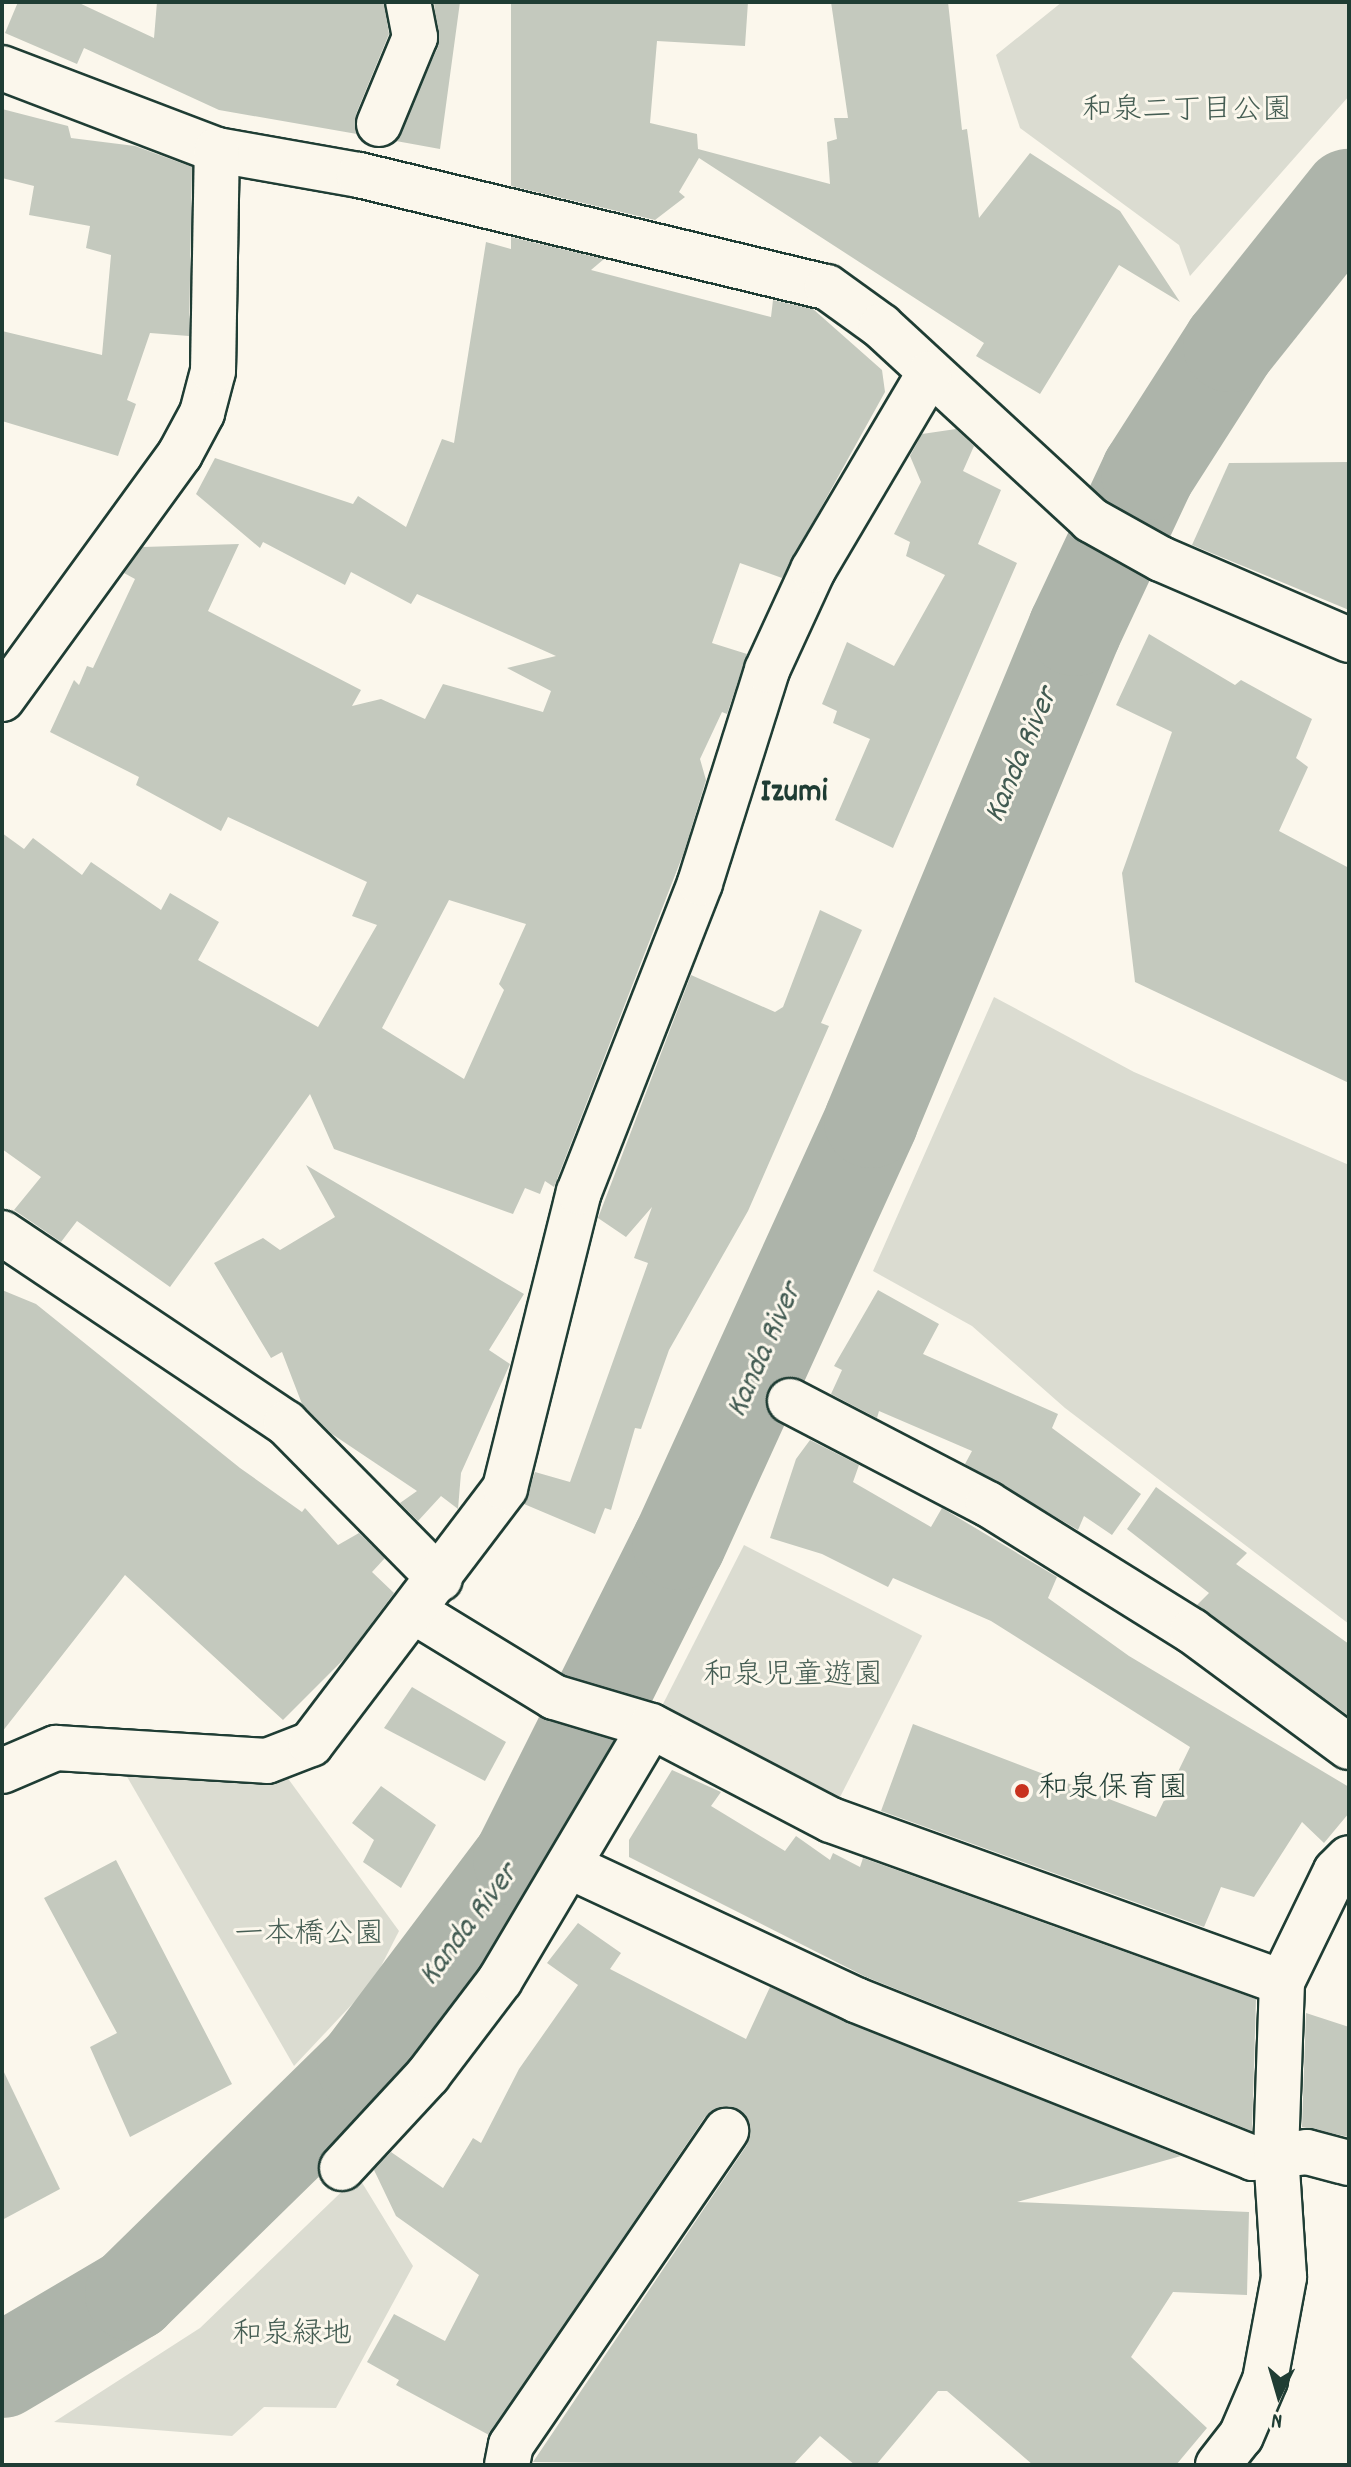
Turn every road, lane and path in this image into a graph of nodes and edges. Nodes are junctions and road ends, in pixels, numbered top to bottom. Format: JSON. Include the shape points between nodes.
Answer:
{"nodes":[{"id":1,"x":408,"y":2,"type":"edge"},
{"id":2,"x":2,"y":68,"type":"edge"},
{"id":3,"x":379,"y":124,"type":"dead end"},
{"id":4,"x":217,"y":150,"type":"junction"},
{"id":5,"x":929,"y":374,"type":"junction"},
{"id":6,"x":1349,"y":640,"type":"edge"},
{"id":7,"x":2,"y":699,"type":"edge"},
{"id":8,"x":2,"y":1233,"type":"edge"},
{"id":9,"x":790,"y":1401,"type":"dead end"},
{"id":10,"x":427,"y":1596,"type":"junction"},
{"id":11,"x":648,"y":1724,"type":"junction"},
{"id":12,"x":1349,"y":1747,"type":"edge"},
{"id":13,"x":2,"y":1771,"type":"edge"},
{"id":14,"x":1349,"y":1858,"type":"edge"},
{"id":15,"x":571,"y":1867,"type":"junction"},
{"id":16,"x":1282,"y":1982,"type":"junction"},
{"id":17,"x":726,"y":2131,"type":"dead end"},
{"id":18,"x":1276,"y":2154,"type":"junction"},
{"id":19,"x":1349,"y":2163,"type":"edge"},
{"id":20,"x":342,"y":2168,"type":"dead end"},
{"id":21,"x":507,"y":2465,"type":"edge"},
{"id":22,"x":1218,"y":2465,"type":"edge"}],
"edges":[{"from":1,"to":3,"type":"street","via":[[415,37]]},
{"from":2,"to":4,"type":"street"},
{"from":4,"to":5,"type":"street","via":[[359,175],[827,287],[881,326]]},
{"from":4,"to":7,"type":"street","via":[[213,371],[202,413],[180,454]]},
{"from":5,"to":6,"type":"street","via":[[1091,520],[1144,551]]},
{"from":5,"to":10,"type":"street","via":[[813,570],[767,670],[700,883],[575,1204],[505,1488]]},
{"from":8,"to":10,"type":"street","via":[[286,1423]]},
{"from":9,"to":12,"type":"street","via":[[1000,1512],[1192,1631]]},
{"from":10,"to":11,"type":"street","via":[[554,1697]]},
{"from":10,"to":13,"type":"street","via":[[311,1744],[267,1761],[56,1748]]},
{"from":11,"to":15,"type":"street"},
{"from":11,"to":16,"type":"street","via":[[831,1820]]},
{"from":14,"to":16,"type":"street","via":[[1336,1871]]},
{"from":15,"to":18,"type":"street","via":[[856,2000],[1253,2158]]},
{"from":15,"to":20,"type":"street","via":[[482,2004]]},
{"from":16,"to":18,"type":"street"},
{"from":17,"to":21,"type":"street","via":[[511,2445]]},
{"from":18,"to":19,"type":"street","via":[[1307,2152]]},
{"from":18,"to":22,"type":"street","via":[[1284,2277],[1265,2380],[1241,2436]]}]}
